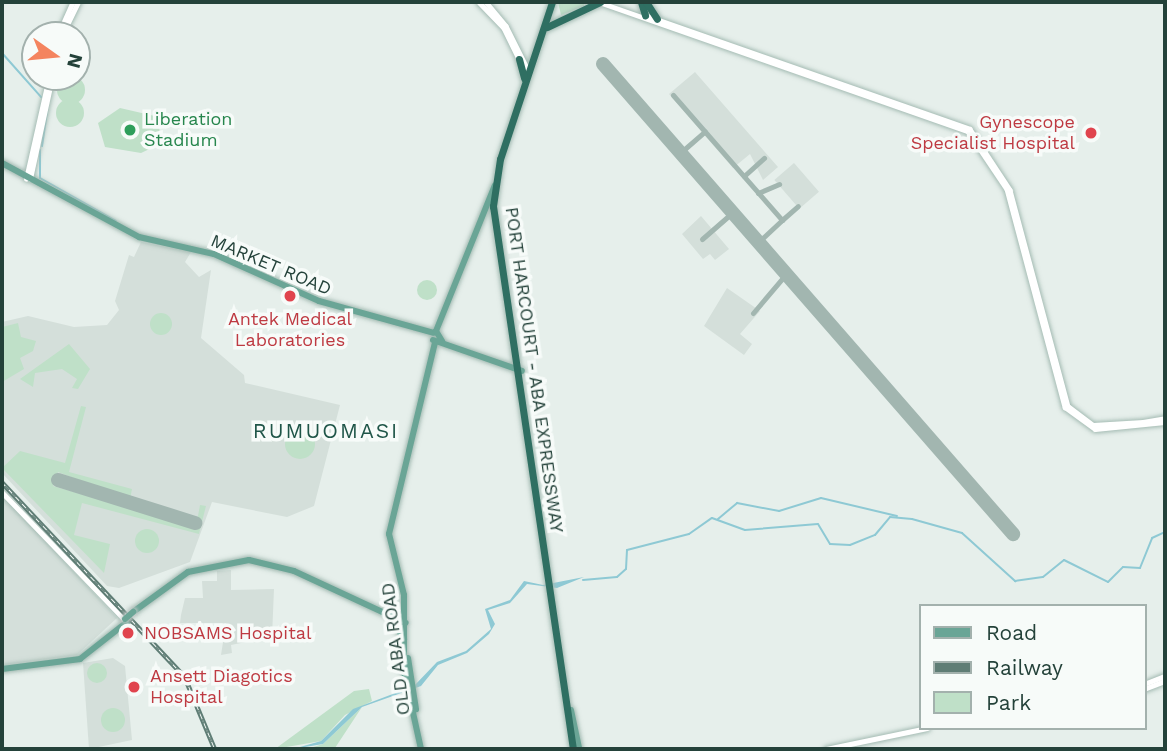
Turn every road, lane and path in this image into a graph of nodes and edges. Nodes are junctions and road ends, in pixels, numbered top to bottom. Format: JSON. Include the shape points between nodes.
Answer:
{"nodes":[{"id":1,"x":76,"y":2,"type":"edge"},
{"id":2,"x":479,"y":2,"type":"edge"},
{"id":3,"x":486,"y":2,"type":"edge"},
{"id":4,"x":587,"y":2,"type":"edge"},
{"id":5,"x":599,"y":2,"type":"edge"},
{"id":6,"x":607,"y":2,"type":"edge"},
{"id":7,"x":640,"y":2,"type":"edge"},
{"id":8,"x":646,"y":2,"type":"edge"},
{"id":9,"x":554,"y":4,"type":"edge"},
{"id":10,"x":645,"y":15,"type":"junction"},
{"id":11,"x":657,"y":19,"type":"junction"},
{"id":12,"x":67,"y":21,"type":"edge"},
{"id":13,"x":547,"y":27,"type":"junction"},
{"id":14,"x":520,"y":57,"type":"junction"},
{"id":15,"x":533,"y":57,"type":"junction"},
{"id":16,"x":526,"y":75,"type":"junction"},
{"id":17,"x":47,"y":91,"type":"edge"},
{"id":18,"x":2,"y":165,"type":"edge"},
{"id":19,"x":29,"y":175,"type":"junction"},
{"id":20,"x":495,"y":185,"type":"junction"},
{"id":21,"x":496,"y":207,"type":"junction"},
{"id":22,"x":438,"y":337,"type":"junction"},
{"id":23,"x":509,"y":368,"type":"junction"},
{"id":24,"x":519,"y":369,"type":"junction"},
{"id":25,"x":1165,"y":421,"type":"edge"},
{"id":26,"x":1143,"y":423,"type":"junction"},
{"id":27,"x":2,"y":492,"type":"edge"},
{"id":28,"x":117,"y":615,"type":"junction"},
{"id":29,"x":126,"y":620,"type":"junction"},
{"id":30,"x":395,"y":622,"type":"junction"},
{"id":31,"x":406,"y":623,"type":"junction"},
{"id":32,"x":118,"y":626,"type":"junction"},
{"id":33,"x":405,"y":640,"type":"junction"},
{"id":34,"x":2,"y":668,"type":"edge"},
{"id":35,"x":1165,"y":679,"type":"edge"},
{"id":36,"x":1146,"y":685,"type":"edge"},
{"id":37,"x":409,"y":687,"type":"junction"},
{"id":38,"x":922,"y":730,"type":"edge"},
{"id":39,"x":882,"y":741,"type":"junction"},
{"id":40,"x":422,"y":749,"type":"edge"},
{"id":41,"x":575,"y":749,"type":"edge"},
{"id":42,"x":827,"y":749,"type":"edge"},
{"id":43,"x":833,"y":749,"type":"edge"}],
"edges":[{"from":1,"to":12,"type":"main road"},
{"from":2,"to":14,"type":"main road","via":[[504,28]]},
{"from":3,"to":14,"type":"main road"},
{"from":4,"to":9,"type":"highway","via":[[583,13],[570,17],[557,16]]},
{"from":5,"to":13,"type":"highway"},
{"from":5,"to":26,"type":"main road","via":[[972,134],[1007,189],[1065,408],[1096,429]]},
{"from":6,"to":10,"type":"main road"},
{"from":7,"to":10,"type":"highway"},
{"from":8,"to":11,"type":"highway"},
{"from":9,"to":13,"type":"highway","name":"PORT HARCOURT - ABA EXPRESSWAY"},
{"from":9,"to":15,"type":"highway","name":"PORT HARCOURT - ABA EXPRESSWAY"},
{"from":10,"to":11,"type":"main road"},
{"from":11,"to":26,"type":"main road","via":[[970,128],[1010,190],[1068,406],[1093,425]]},
{"from":13,"to":21,"type":"highway","name":"PORT HARCOURT - ABA EXPRESSWAY","via":[[503,159]]},
{"from":14,"to":15,"type":"highway"},
{"from":14,"to":16,"type":"highway"},
{"from":15,"to":16,"type":"highway","name":"PORT HARCOURT - ABA EXPRESSWAY"},
{"from":16,"to":20,"type":"highway","name":"PORT HARCOURT - ABA EXPRESSWAY"},
{"from":17,"to":19,"type":"main road"},
{"from":18,"to":19,"type":"main road","name":"MARKET ROAD"},
{"from":19,"to":22,"type":"main road","name":"MARKET ROAD","via":[[139,237],[214,254],[327,304]]},
{"from":20,"to":21,"type":"highway","name":"PORT HARCOURT - ABA EXPRESSWAY"},
{"from":20,"to":22,"type":"main road","name":"OLD ABA ROAD"},
{"from":21,"to":22,"type":"main road","name":"OLD ABA ROAD","via":[[484,209]]},
{"from":21,"to":24,"type":"highway","name":"PORT HARCOURT - ABA EXPRESSWAY"},
{"from":22,"to":23,"type":"main road","name":"MARKET ROAD"},
{"from":22,"to":31,"type":"main road","name":"OLD ABA ROAD","via":[[389,530]]},
{"from":23,"to":24,"type":"highway"},
{"from":23,"to":24,"type":"highway"},
{"from":24,"to":41,"type":"highway","name":"PORT HARCOURT - ABA EXPRESSWAY"},
{"from":25,"to":26,"type":"main road"},
{"from":27,"to":28,"type":"main road"},
{"from":28,"to":29,"type":"main road"},
{"from":28,"to":32,"type":"main road"},
{"from":29,"to":30,"type":"main road","bridge":true,"via":[[182,575],[249,560],[294,571]]},
{"from":29,"to":32,"type":"main road"},
{"from":29,"to":34,"type":"main road","via":[[80,659]]},
{"from":30,"to":31,"type":"main road"},
{"from":30,"to":33,"type":"main road"},
{"from":31,"to":33,"type":"main road","name":"OLD ABA ROAD"},
{"from":31,"to":37,"type":"main road","name":"OLD ABA ROAD"},
{"from":32,"to":34,"type":"main road","via":[[71,660]]},
{"from":33,"to":37,"type":"main road","name":"OLD ABA ROAD"},
{"from":35,"to":36,"type":"main road"},
{"from":37,"to":40,"type":"main road","name":"OLD ABA ROAD"},
{"from":38,"to":39,"type":"main road"},
{"from":39,"to":42,"type":"main road"},
{"from":39,"to":43,"type":"main road"}]}
